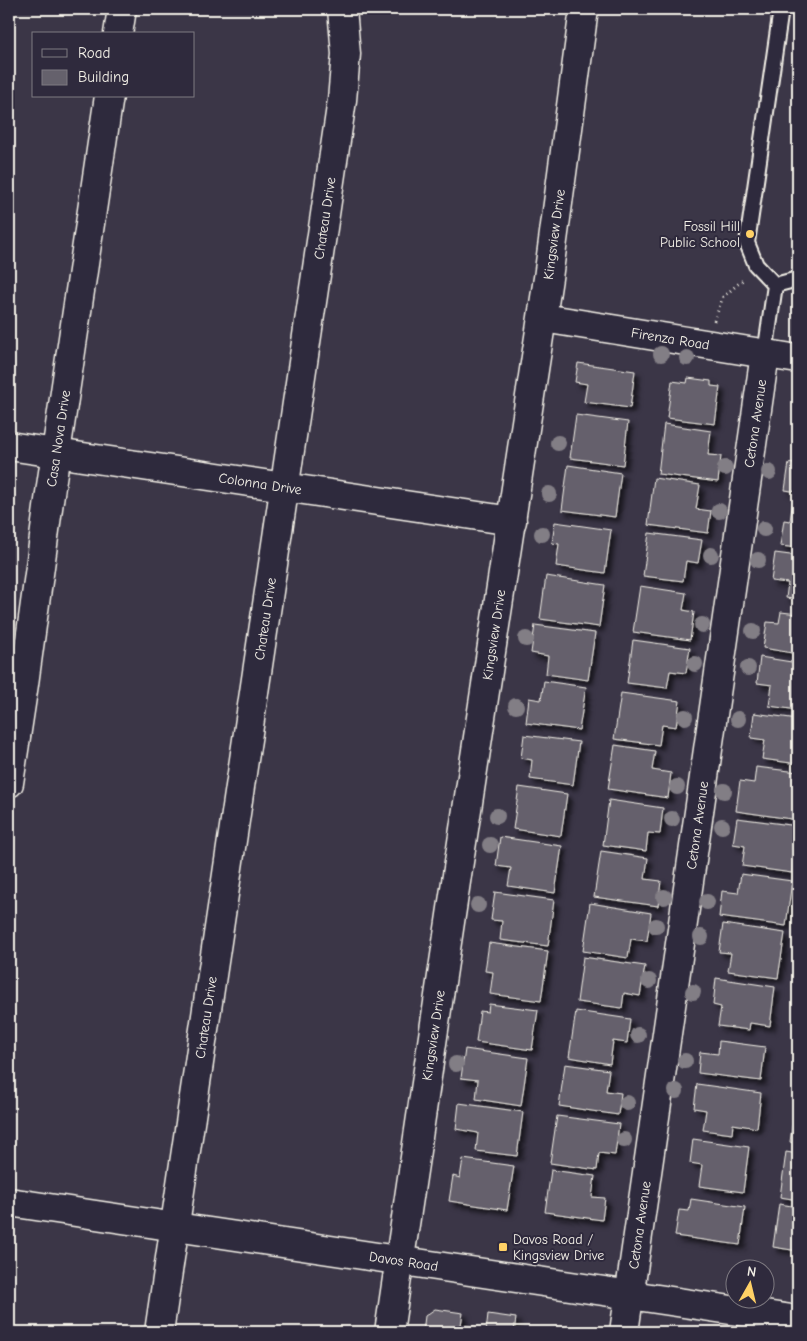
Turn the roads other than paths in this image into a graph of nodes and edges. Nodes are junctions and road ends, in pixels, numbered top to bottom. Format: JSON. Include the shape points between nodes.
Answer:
{"nodes":[{"id":1,"x":122,"y":9,"type":"edge"},
{"id":2,"x":342,"y":9,"type":"edge"},
{"id":3,"x":584,"y":9,"type":"edge"},
{"id":4,"x":781,"y":9,"type":"edge"},
{"id":5,"x":118,"y":32,"type":"edge"},
{"id":6,"x":109,"y":98,"type":"edge"},
{"id":7,"x":798,"y":279,"type":"edge"},
{"id":8,"x":776,"y":285,"type":"junction"},
{"id":9,"x":542,"y":318,"type":"junction"},
{"id":10,"x":765,"y":354,"type":"junction"},
{"id":11,"x":798,"y":359,"type":"edge"},
{"id":12,"x":9,"y":446,"type":"edge"},
{"id":13,"x":56,"y":452,"type":"junction"},
{"id":14,"x":285,"y":487,"type":"junction"},
{"id":15,"x":512,"y":521,"type":"junction"},
{"id":16,"x":9,"y":783,"type":"edge"},
{"id":17,"x":9,"y":1202,"type":"edge"},
{"id":18,"x":174,"y":1227,"type":"junction"},
{"id":19,"x":400,"y":1261,"type":"junction"},
{"id":20,"x":629,"y":1294,"type":"junction"},
{"id":21,"x":798,"y":1320,"type":"edge"},
{"id":22,"x":159,"y":1332,"type":"edge"},
{"id":23,"x":389,"y":1332,"type":"edge"},
{"id":24,"x":624,"y":1332,"type":"edge"}],
"edges":[{"from":1,"to":5,"type":"street"},
{"from":2,"to":14,"type":"street","name":"Chateau Drive","via":[[346,54],[342,100]]},
{"from":3,"to":9,"type":"street","name":"Kingsview Drive"},
{"from":4,"to":8,"type":"lane","via":[[747,243],[758,267]]},
{"from":6,"to":13,"type":"street","name":"Casa Nova Drive"},
{"from":7,"to":8,"type":"lane"},
{"from":8,"to":10,"type":"lane"},
{"from":9,"to":10,"type":"street","name":"Firenza Road"},
{"from":9,"to":15,"type":"street","name":"Kingsview Drive"},
{"from":10,"to":11,"type":"street","name":"Firenza Road"},
{"from":10,"to":20,"type":"street","name":"Cetona Avenue"},
{"from":12,"to":13,"type":"street","name":"Colonna Drive"},
{"from":13,"to":14,"type":"street","name":"Colonna Drive"},
{"from":13,"to":16,"type":"street","name":"Casa Nova Drive"},
{"from":14,"to":15,"type":"street","name":"Colonna Drive"},
{"from":14,"to":18,"type":"street","name":"Chateau Drive"},
{"from":15,"to":19,"type":"street","name":"Kingsview Drive"},
{"from":17,"to":18,"type":"street","name":"Davos Road"},
{"from":18,"to":19,"type":"street","name":"Davos Road"},
{"from":18,"to":22,"type":"street","name":"Chateau Drive"},
{"from":19,"to":20,"type":"street","name":"Davos Road"},
{"from":19,"to":23,"type":"street","name":"Kingsview Drive"},
{"from":20,"to":21,"type":"street","name":"Davos Road"},
{"from":20,"to":24,"type":"street","name":"Cetona Avenue"}]}
